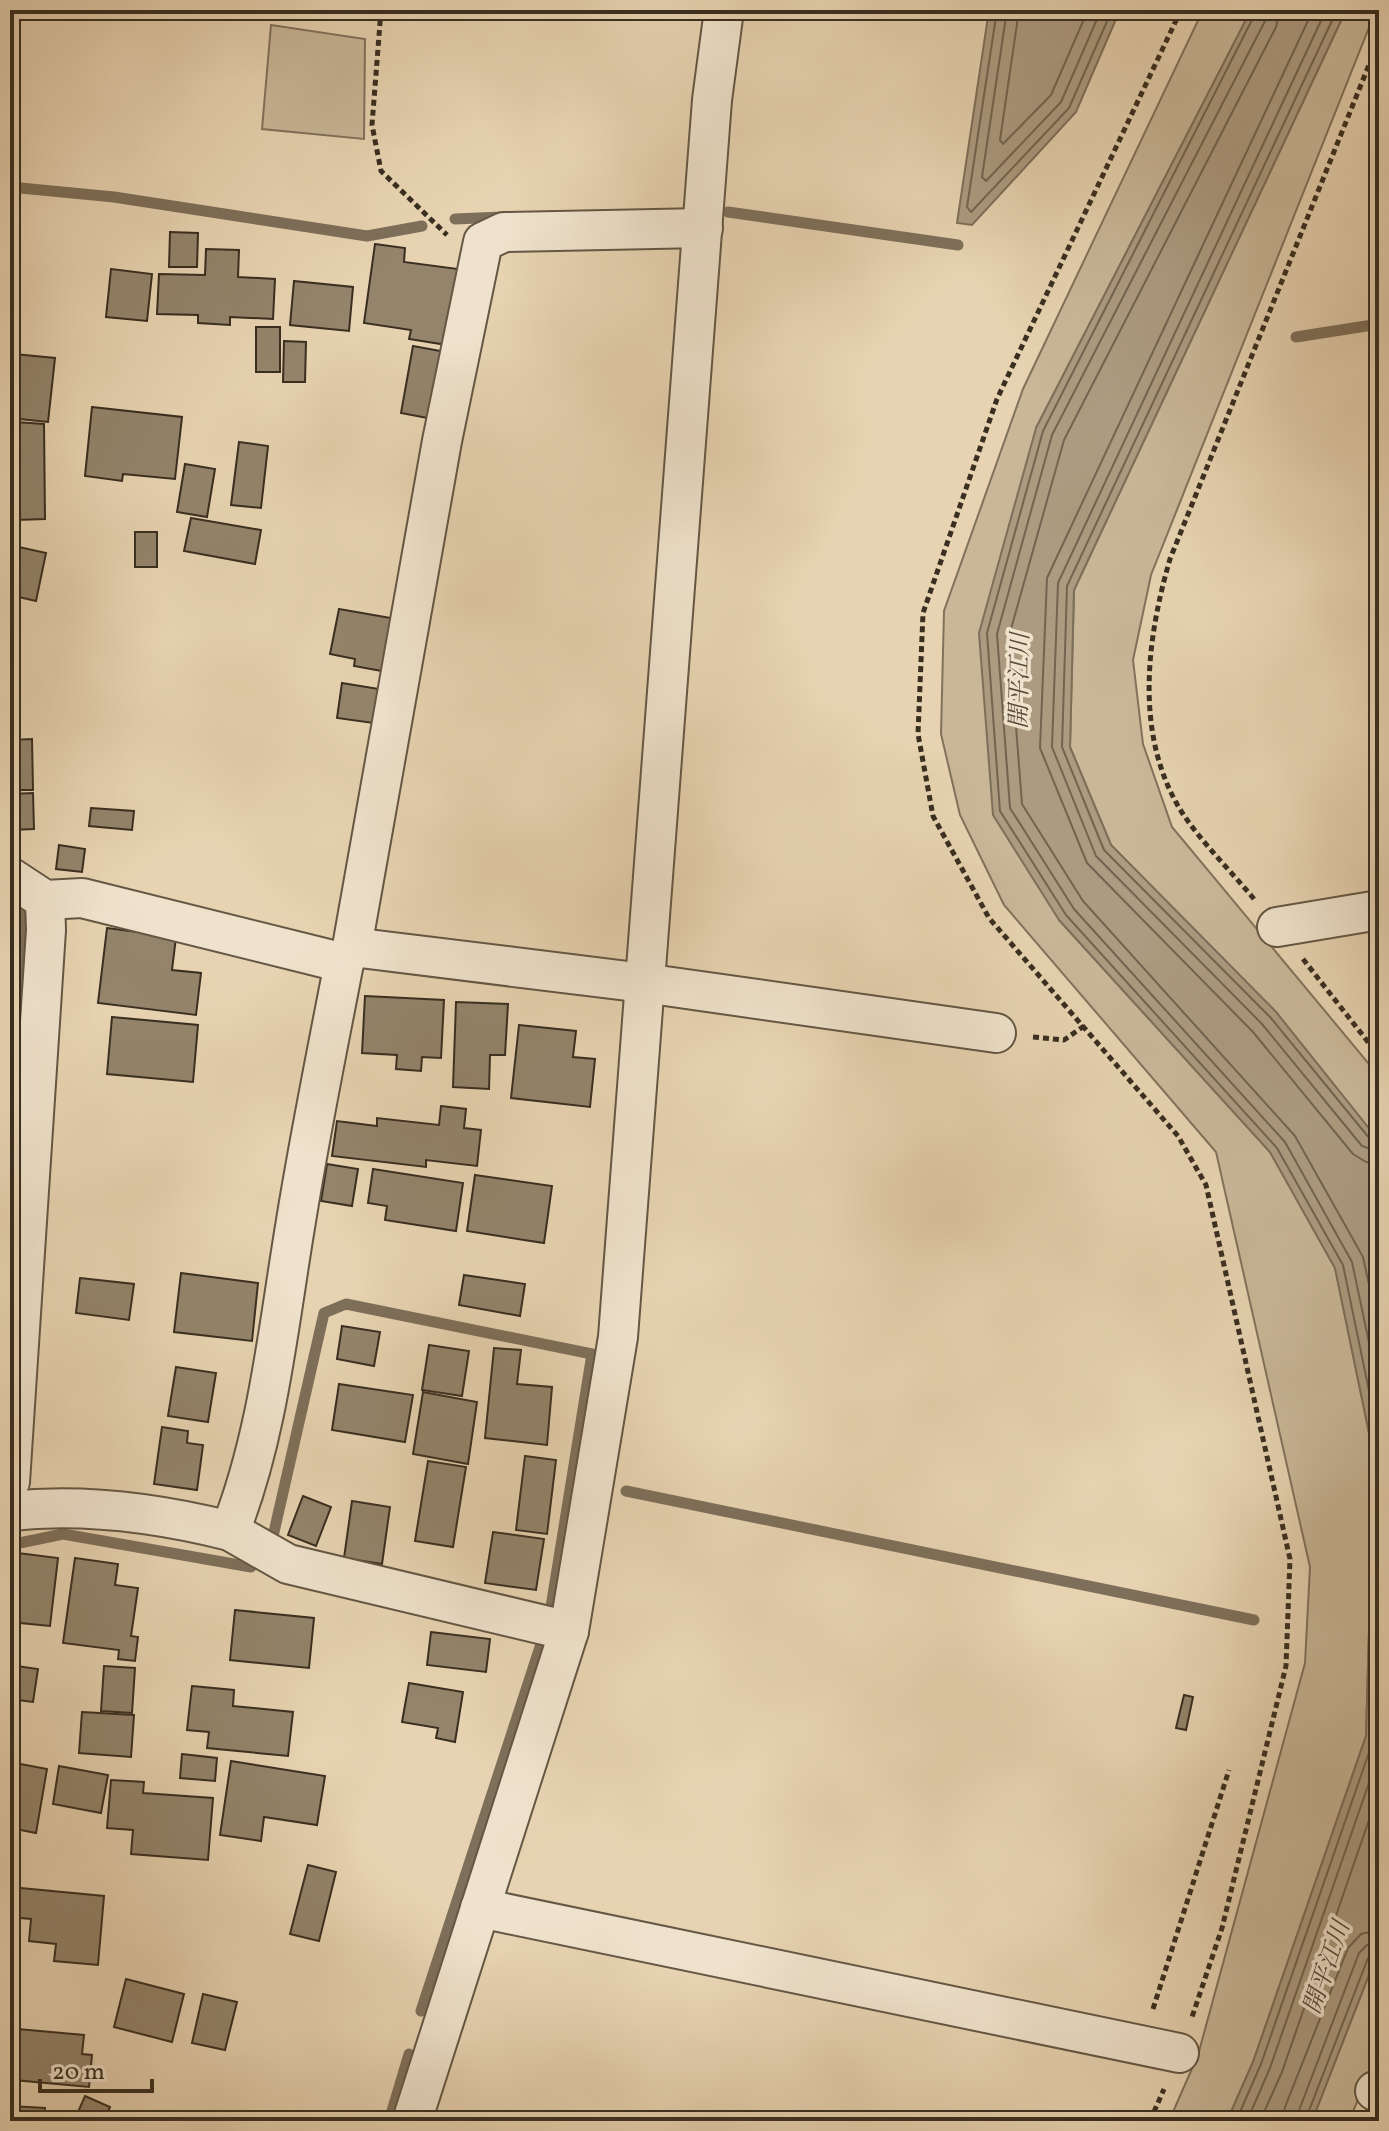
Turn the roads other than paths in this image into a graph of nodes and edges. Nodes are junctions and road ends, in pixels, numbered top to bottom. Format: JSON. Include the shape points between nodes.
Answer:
{"nodes":[{"id":1,"x":724,"y":10,"type":"edge"},
{"id":2,"x":703,"y":228,"type":"junction"},
{"id":3,"x":10,"y":877,"type":"edge"},
{"id":4,"x":45,"y":900,"type":"junction"},
{"id":5,"x":1379,"y":910,"type":"edge"},
{"id":6,"x":1277,"y":927,"type":"road end"},
{"id":7,"x":348,"y":955,"type":"junction"},
{"id":8,"x":644,"y":983,"type":"junction"},
{"id":9,"x":996,"y":1033,"type":"road end"},
{"id":10,"x":10,"y":1482,"type":"edge"},
{"id":11,"x":10,"y":1511,"type":"edge"},
{"id":12,"x":230,"y":1531,"type":"junction"},
{"id":13,"x":569,"y":1631,"type":"junction"},
{"id":14,"x":480,"y":1908,"type":"junction"},
{"id":15,"x":1179,"y":2053,"type":"road end"},
{"id":16,"x":412,"y":2121,"type":"edge"}],
"edges":[{"from":1,"to":2,"type":"street"},
{"from":2,"to":7,"type":"street","via":[[504,232],[483,242]]},
{"from":2,"to":8,"type":"street"},
{"from":3,"to":4,"type":"street"},
{"from":4,"to":7,"type":"street","via":[[82,898]]},
{"from":4,"to":10,"type":"street"},
{"from":5,"to":6,"type":"street"},
{"from":7,"to":8,"type":"street"},
{"from":7,"to":12,"type":"street","via":[[301,1188],[277,1354]]},
{"from":8,"to":9,"type":"street"},
{"from":8,"to":13,"type":"street","via":[[618,1337]]},
{"from":11,"to":12,"type":"street","via":[[49,1507],[128,1512]]},
{"from":12,"to":13,"type":"street","via":[[288,1564]]},
{"from":13,"to":14,"type":"street"},
{"from":14,"to":15,"type":"street"},
{"from":14,"to":16,"type":"street"}]}
